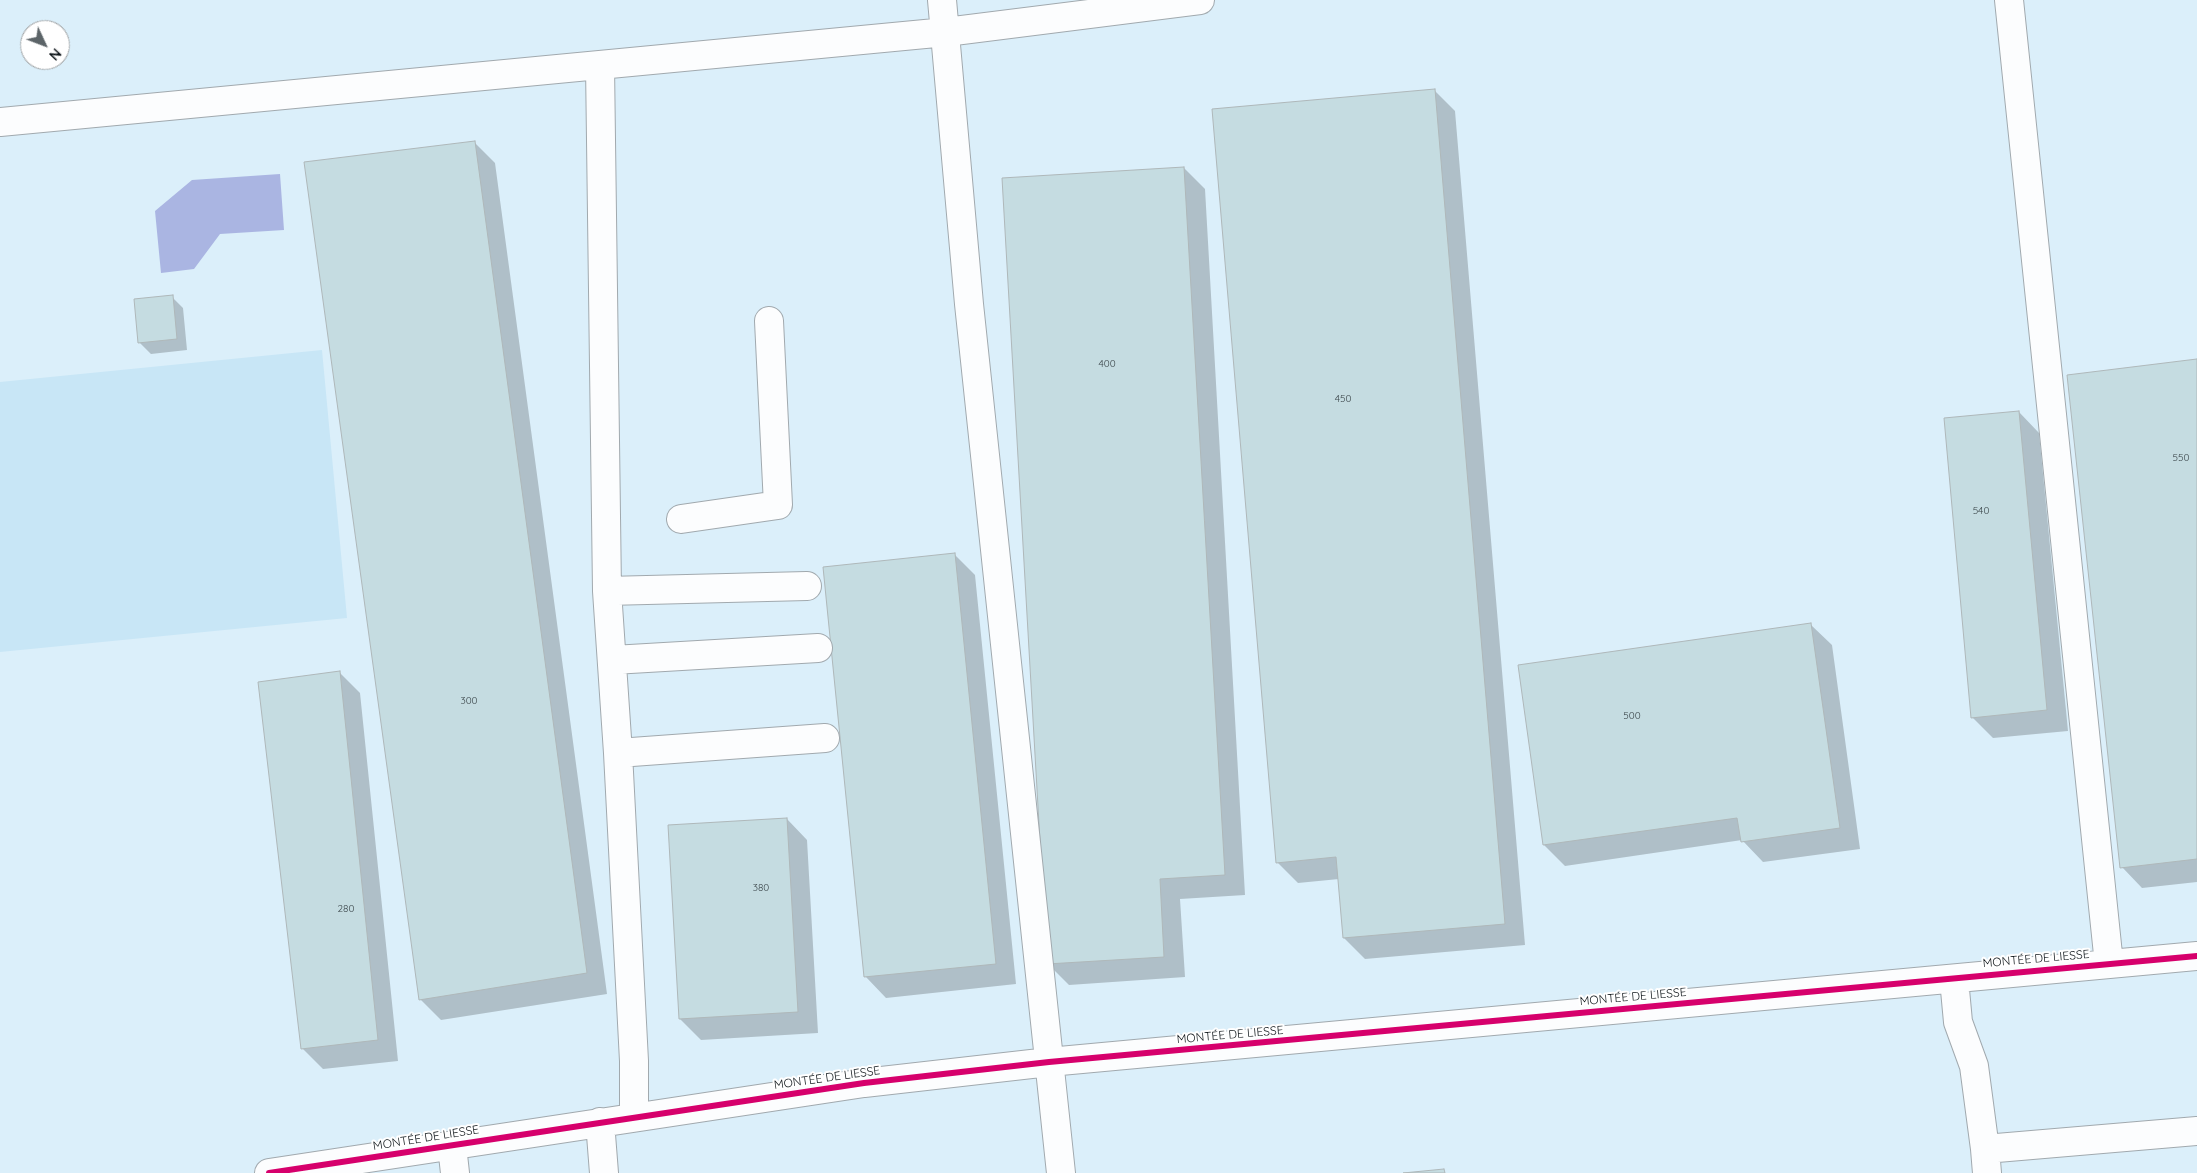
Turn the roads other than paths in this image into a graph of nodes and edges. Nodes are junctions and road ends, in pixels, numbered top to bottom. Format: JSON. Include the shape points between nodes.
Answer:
{"nodes":[{"id":1,"x":942,"y":0,"type":"edge"},
{"id":2,"x":1200,"y":0,"type":"edge"},
{"id":3,"x":2008,"y":0,"type":"edge"},
{"id":4,"x":946,"y":32,"type":"junction"},
{"id":5,"x":600,"y":65,"type":"junction"},
{"id":6,"x":0,"y":122,"type":"edge"},
{"id":7,"x":769,"y":320,"type":"dead end"},
{"id":8,"x":681,"y":519,"type":"dead end"},
{"id":9,"x":807,"y":586,"type":"dead end"},
{"id":10,"x":607,"y":591,"type":"junction"},
{"id":11,"x":818,"y":648,"type":"dead end"},
{"id":12,"x":613,"y":660,"type":"junction"},
{"id":13,"x":825,"y":738,"type":"dead end"},
{"id":14,"x":618,"y":753,"type":"junction"},
{"id":15,"x":2197,"y":956,"type":"edge"},
{"id":16,"x":2109,"y":964,"type":"junction"},
{"id":17,"x":1954,"y":978,"type":"junction"},
{"id":18,"x":1049,"y":1062,"type":"junction"},
{"id":19,"x":634,"y":1117,"type":"junction"},
{"id":20,"x":600,"y":1122,"type":"junction"},
{"id":21,"x":2197,"y":1131,"type":"edge"},
{"id":22,"x":452,"y":1146,"type":"junction"},
{"id":23,"x":1986,"y":1161,"type":"edge"},
{"id":24,"x":269,"y":1173,"type":"edge"},
{"id":25,"x":455,"y":1173,"type":"edge"},
{"id":26,"x":604,"y":1173,"type":"edge"},
{"id":27,"x":1061,"y":1173,"type":"edge"}],
"edges":[{"from":1,"to":4,"type":"street"},
{"from":2,"to":4,"type":"street"},
{"from":3,"to":16,"type":"street"},
{"from":4,"to":5,"type":"street"},
{"from":4,"to":18,"type":"street","via":[[970,314]]},
{"from":5,"to":6,"type":"street"},
{"from":5,"to":10,"type":"street"},
{"from":7,"to":8,"type":"street","via":[[778,505]]},
{"from":9,"to":10,"type":"street"},
{"from":10,"to":12,"type":"street"},
{"from":11,"to":12,"type":"street"},
{"from":12,"to":14,"type":"street"},
{"from":13,"to":14,"type":"street"},
{"from":14,"to":19,"type":"street"},
{"from":15,"to":16,"type":"street","name":"MONTÉE DE LIESSE"},
{"from":16,"to":17,"type":"street","name":"MONTÉE DE LIESSE"},
{"from":17,"to":18,"type":"street","name":"MONTÉE DE LIESSE"},
{"from":17,"to":23,"type":"street","via":[[1958,1022],[1974,1066]]},
{"from":18,"to":19,"type":"street","name":"MONTÉE DE LIESSE","via":[[864,1083]]},
{"from":18,"to":27,"type":"street"},
{"from":19,"to":20,"type":"street","name":"MONTÉE DE LIESSE"},
{"from":20,"to":22,"type":"street","name":"MONTÉE DE LIESSE"},
{"from":20,"to":26,"type":"street"},
{"from":21,"to":23,"type":"street"},
{"from":22,"to":24,"type":"street","name":"MONTÉE DE LIESSE"},
{"from":22,"to":25,"type":"street"}]}
